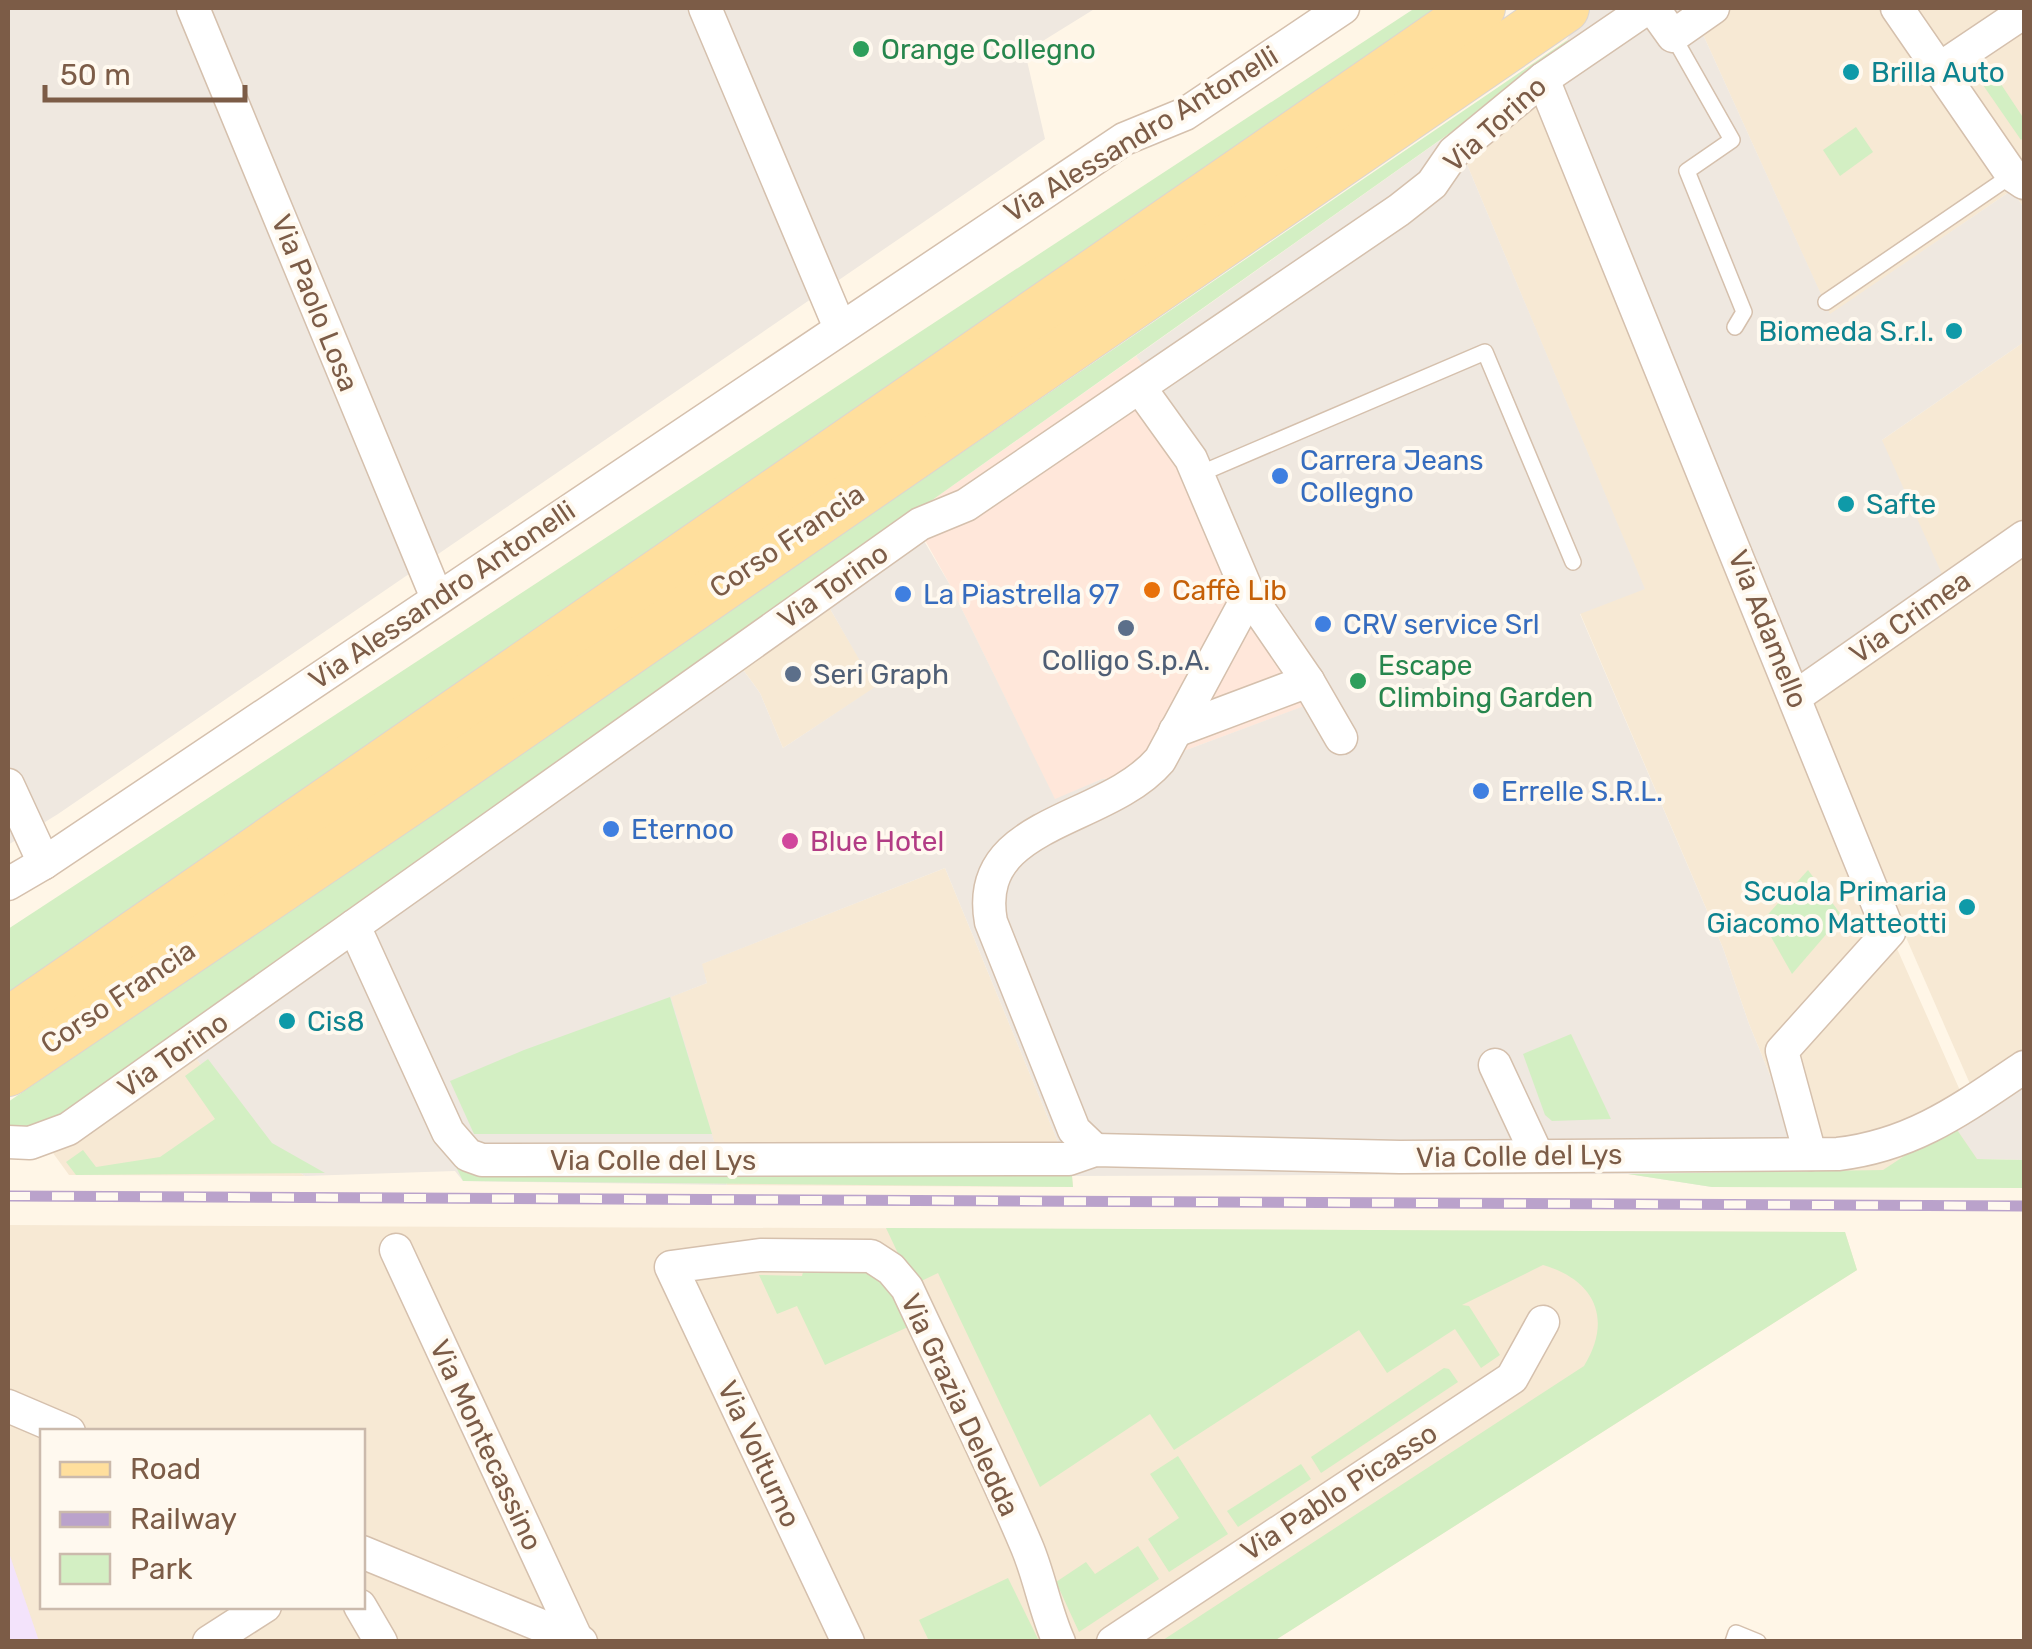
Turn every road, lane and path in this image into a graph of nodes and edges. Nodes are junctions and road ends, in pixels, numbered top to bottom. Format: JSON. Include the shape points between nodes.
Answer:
{"nodes":[{"id":1,"x":193,"y":8,"type":"edge"},
{"id":2,"x":705,"y":8,"type":"edge"},
{"id":3,"x":1343,"y":8,"type":"edge"},
{"id":4,"x":1480,"y":8,"type":"edge"},
{"id":5,"x":1564,"y":8,"type":"edge"},
{"id":6,"x":1650,"y":8,"type":"edge"},
{"id":7,"x":1712,"y":8,"type":"edge"},
{"id":8,"x":1897,"y":8,"type":"edge"},
{"id":9,"x":2024,"y":12,"type":"edge"},
{"id":10,"x":1673,"y":36,"type":"junction"},
{"id":11,"x":1939,"y":70,"type":"junction"},
{"id":12,"x":1543,"y":79,"type":"junction"},
{"id":13,"x":2020,"y":176,"type":"edge"},
{"id":14,"x":1826,"y":302,"type":"dead end"},
{"id":15,"x":1735,"y":327,"type":"dead end"},
{"id":16,"x":840,"y":328,"type":"junction"},
{"id":17,"x":1140,"y":388,"type":"junction"},
{"id":18,"x":1197,"y":474,"type":"junction"},
{"id":19,"x":2024,"y":537,"type":"edge"},
{"id":20,"x":1573,"y":562,"type":"dead end"},
{"id":21,"x":1249,"y":595,"type":"junction"},
{"id":22,"x":437,"y":598,"type":"junction"},
{"id":23,"x":1308,"y":681,"type":"junction"},
{"id":24,"x":1796,"y":697,"type":"junction"},
{"id":25,"x":1175,"y":732,"type":"junction"},
{"id":26,"x":1341,"y":738,"type":"dead end"},
{"id":27,"x":8,"y":785,"type":"edge"},
{"id":28,"x":44,"y":863,"type":"junction"},
{"id":29,"x":8,"y":884,"type":"edge"},
{"id":30,"x":354,"y":926,"type":"junction"},
{"id":31,"x":12,"y":1052,"type":"edge"},
{"id":32,"x":1495,"y":1065,"type":"dead end"},
{"id":33,"x":2024,"y":1066,"type":"edge"},
{"id":34,"x":8,"y":1142,"type":"edge"},
{"id":35,"x":1095,"y":1150,"type":"junction"},
{"id":36,"x":1810,"y":1154,"type":"junction"},
{"id":37,"x":1537,"y":1155,"type":"junction"},
{"id":38,"x":396,"y":1250,"type":"dead end"},
{"id":39,"x":671,"y":1266,"type":"joint"},
{"id":40,"x":1543,"y":1322,"type":"dead end"},
{"id":41,"x":8,"y":1406,"type":"edge"},
{"id":42,"x":61,"y":1429,"type":"edge"},
{"id":43,"x":365,"y":1553,"type":"edge"},
{"id":44,"x":260,"y":1609,"type":"edge"},
{"id":45,"x":362,"y":1609,"type":"edge"},
{"id":46,"x":579,"y":1641,"type":"edge"},
{"id":47,"x":209,"y":1642,"type":"edge"},
{"id":48,"x":381,"y":1642,"type":"edge"},
{"id":49,"x":848,"y":1642,"type":"edge"},
{"id":50,"x":1059,"y":1642,"type":"edge"},
{"id":51,"x":1113,"y":1642,"type":"edge"},
{"id":52,"x":1733,"y":1642,"type":"edge"},
{"id":53,"x":1758,"y":1642,"type":"edge"}],
"edges":[{"from":1,"to":22,"type":"street","name":"Via Paolo Losa"},
{"from":2,"to":16,"type":"street"},
{"from":3,"to":16,"type":"street","name":"Via Alessandro Antonelli","via":[[1184,114],[1124,138]]},
{"from":4,"to":31,"type":"main road","name":"Corso Francia"},
{"from":5,"to":31,"type":"main road","name":"Corso Francia","via":[[428,788]]},
{"from":6,"to":10,"type":"street","name":"Via Torino"},
{"from":6,"to":12,"type":"street","name":"Via Torino"},
{"from":7,"to":10,"type":"street"},
{"from":8,"to":11,"type":"street"},
{"from":9,"to":11,"type":"street"},
{"from":10,"to":15,"type":"lane","name":"Via Torino","via":[[1732,140],[1687,171],[1744,312]]},
{"from":11,"to":13,"type":"street"},
{"from":12,"to":17,"type":"street","name":"Via Torino","via":[[1454,152],[1432,184],[1399,210]]},
{"from":12,"to":24,"type":"street","name":"Via Adamello"},
{"from":13,"to":14,"type":"lane"},
{"from":16,"to":22,"type":"street","name":"Via Alessandro Antonelli"},
{"from":17,"to":18,"type":"street"},
{"from":17,"to":30,"type":"street","name":"Via Torino","via":[[966,505],[920,524]]},
{"from":18,"to":20,"type":"lane","via":[[1484,352]]},
{"from":18,"to":21,"type":"street"},
{"from":19,"to":24,"type":"street","name":"Via Crimea"},
{"from":21,"to":23,"type":"street"},
{"from":21,"to":25,"type":"street"},
{"from":22,"to":28,"type":"street","name":"Via Alessandro Antonelli"},
{"from":23,"to":25,"type":"street"},
{"from":23,"to":26,"type":"street"},
{"from":24,"to":36,"type":"street","name":"Via Adamello","via":[[1889,932],[1782,1051]]},
{"from":25,"to":35,"type":"street","via":[[1149,772],[1100,804],[1025,838],[996,866],[989,884],[990,922],[1074,1130]]},
{"from":27,"to":28,"type":"street"},
{"from":28,"to":29,"type":"street","name":"Via Alessandro Antonelli"},
{"from":30,"to":34,"type":"street","name":"Via Torino","via":[[68,1129],[30,1143]]},
{"from":30,"to":35,"type":"street","name":"Via Colle del Lys","via":[[448,1132],[468,1155],[482,1160],[1069,1159]]},
{"from":32,"to":37,"type":"street"},
{"from":33,"to":36,"type":"street","name":"Via Colle del Lys","via":[[1904,1140]]},
{"from":35,"to":37,"type":"street","name":"Via Colle del Lys"},
{"from":36,"to":37,"type":"street","name":"Via Colle del Lys"},
{"from":38,"to":46,"type":"street","name":"Via Montecassino"},
{"from":39,"to":49,"type":"street","name":"Via Volturno"},
{"from":39,"to":50,"type":"street","name":"Via Grazia Deledda","via":[[760,1254],[871,1256],[890,1269],[907,1288],[1009,1506]]},
{"from":40,"to":51,"type":"street","name":"Via Pablo Picasso","via":[[1512,1378]]},
{"from":41,"to":42,"type":"street"},
{"from":43,"to":46,"type":"street"},
{"from":44,"to":47,"type":"street"},
{"from":45,"to":48,"type":"street"},
{"from":52,"to":53,"type":"lane","via":[[1736,1634]]}]}
